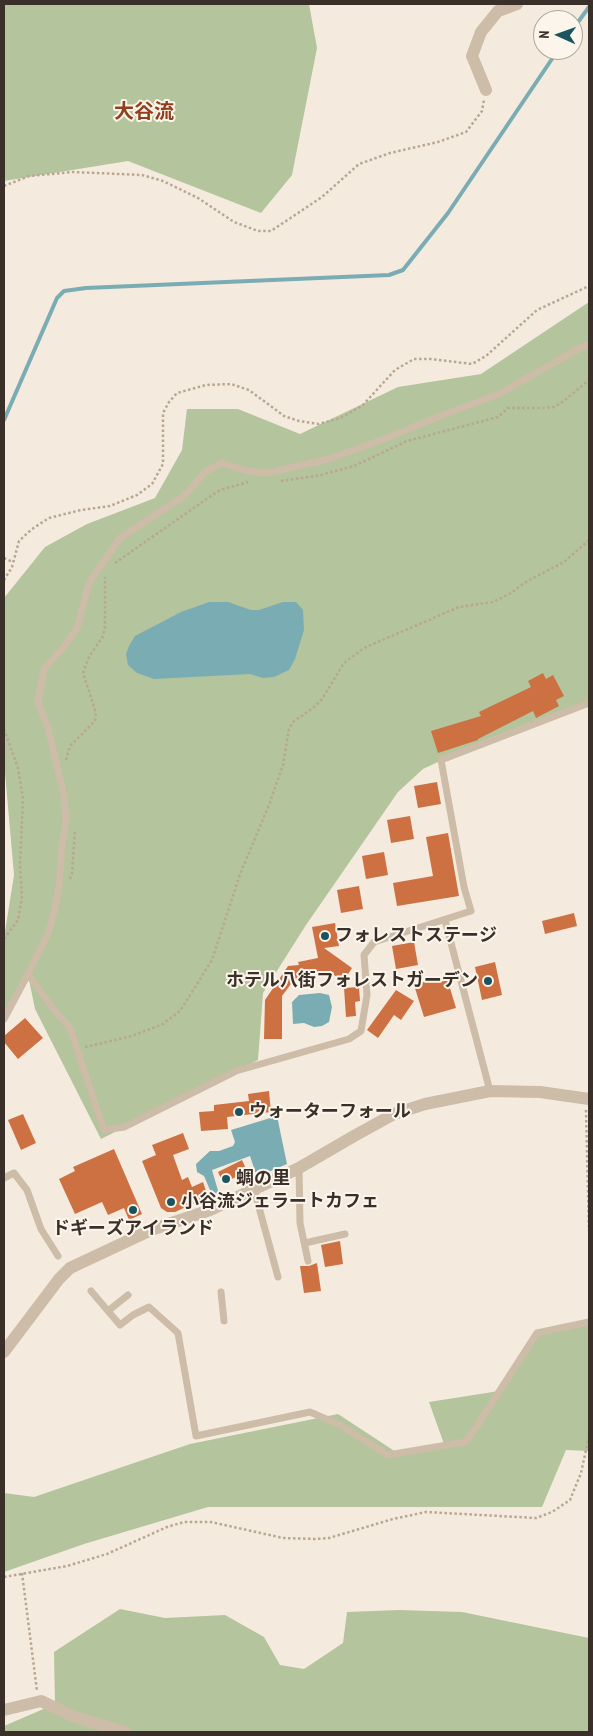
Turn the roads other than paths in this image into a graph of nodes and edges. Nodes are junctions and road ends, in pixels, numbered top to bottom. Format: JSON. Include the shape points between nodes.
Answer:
{"nodes":[{"id":1,"x":517,"y":4,"type":"edge"},
{"id":2,"x":496,"y":7,"type":"edge"},
{"id":3,"x":486,"y":90,"type":"road end"},
{"id":4,"x":589,"y":344,"type":"edge"},
{"id":5,"x":589,"y":703,"type":"edge"},
{"id":6,"x":445,"y":920,"type":"junction"},
{"id":7,"x":28,"y":974,"type":"junction"},
{"id":8,"x":4,"y":1019,"type":"edge"},
{"id":9,"x":490,"y":1091,"type":"junction"},
{"id":10,"x":588,"y":1099,"type":"edge"},
{"id":11,"x":300,"y":1168,"type":"junction"},
{"id":12,"x":4,"y":1178,"type":"edge"},
{"id":13,"x":254,"y":1189,"type":"junction"},
{"id":14,"x":345,"y":1234,"type":"dead end"},
{"id":15,"x":304,"y":1243,"type":"junction"},
{"id":16,"x":58,"y":1256,"type":"dead end"},
{"id":17,"x":308,"y":1261,"type":"dead end"},
{"id":18,"x":278,"y":1277,"type":"dead end"},
{"id":19,"x":91,"y":1291,"type":"dead end"},
{"id":20,"x":221,"y":1292,"type":"dead end"},
{"id":21,"x":128,"y":1295,"type":"dead end"},
{"id":22,"x":108,"y":1311,"type":"junction"},
{"id":23,"x":224,"y":1321,"type":"dead end"},
{"id":24,"x":589,"y":1322,"type":"edge"},
{"id":25,"x":4,"y":1352,"type":"edge"},
{"id":26,"x":4,"y":1710,"type":"edge"},
{"id":27,"x":125,"y":1732,"type":"edge"}],
"edges":[{"from":1,"to":2,"type":"street"},
{"from":2,"to":3,"type":"street","via":[[472,56]]},
{"from":4,"to":7,"type":"lane","via":[[498,394],[329,459],[267,473],[247,471],[222,462],[205,472],[184,496],[120,538],[89,583],[77,628],[44,669],[38,702],[48,728],[64,795],[66,820],[55,909],[48,934]]},
{"from":5,"to":6,"type":"lane","via":[[441,760],[471,911]]},
{"from":6,"to":7,"type":"lane","via":[[374,942],[364,955],[367,995],[361,1031],[349,1039],[236,1071],[124,1127],[104,1130],[70,1028]]},
{"from":6,"to":9,"type":"lane"},
{"from":7,"to":8,"type":"lane"},
{"from":9,"to":10,"type":"street","via":[[540,1092]]},
{"from":9,"to":11,"type":"street","via":[[425,1104],[394,1114]]},
{"from":11,"to":13,"type":"street"},
{"from":11,"to":15,"type":"lane","via":[[300,1222]]},
{"from":12,"to":16,"type":"lane","via":[[14,1173],[27,1190],[41,1229]]},
{"from":13,"to":18,"type":"lane"},
{"from":13,"to":25,"type":"street","via":[[210,1210],[151,1230],[70,1268]]},
{"from":14,"to":15,"type":"lane"},
{"from":15,"to":17,"type":"lane"},
{"from":19,"to":22,"type":"lane"},
{"from":20,"to":23,"type":"lane"},
{"from":21,"to":22,"type":"lane"},
{"from":22,"to":24,"type":"lane","via":[[120,1325],[149,1307],[178,1333],[196,1436],[310,1412],[340,1425],[388,1455],[465,1442],[537,1333]]},
{"from":26,"to":27,"type":"street","via":[[41,1701],[72,1716]]}]}
